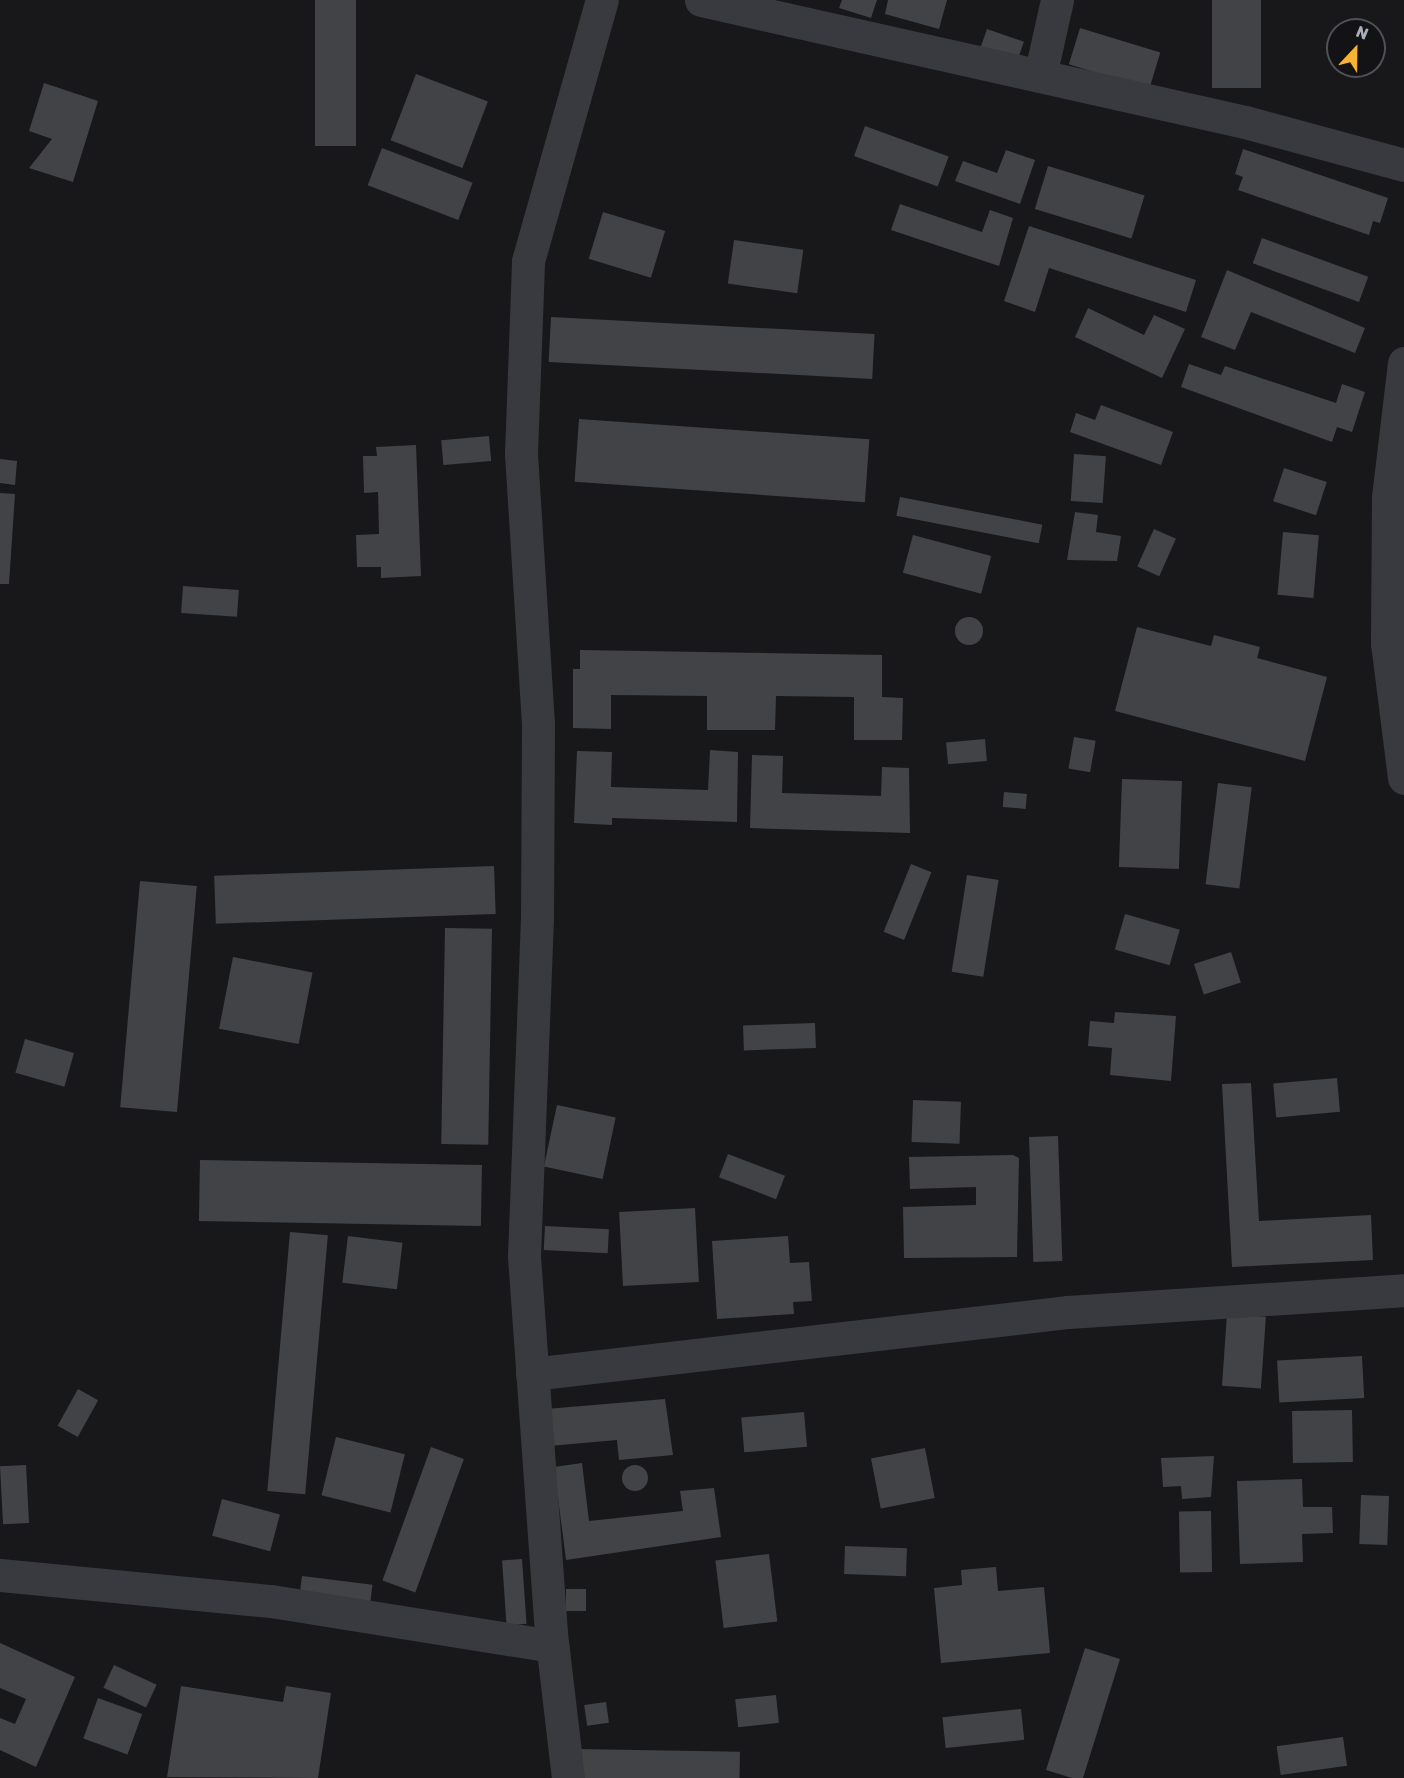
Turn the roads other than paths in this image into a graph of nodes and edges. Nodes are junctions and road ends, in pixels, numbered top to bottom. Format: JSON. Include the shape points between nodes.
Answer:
{"nodes":[{"id":1,"x":603,"y":0,"type":"edge"},
{"id":2,"x":701,"y":0,"type":"edge"},
{"id":3,"x":1057,"y":0,"type":"edge"},
{"id":4,"x":1040,"y":76,"type":"junction"},
{"id":5,"x":1404,"y":165,"type":"edge"},
{"id":6,"x":1404,"y":363,"type":"edge"},
{"id":7,"x":1404,"y":778,"type":"edge"},
{"id":8,"x":1404,"y":1290,"type":"edge"},
{"id":9,"x":532,"y":1374,"type":"junction"},
{"id":10,"x":0,"y":1575,"type":"edge"},
{"id":11,"x":552,"y":1646,"type":"junction"},
{"id":12,"x":568,"y":1778,"type":"edge"}],
"edges":[{"from":1,"to":9,"type":"street","via":[[528,261],[521,454],[538,724],[537,919],[524,1256]]},
{"from":2,"to":4,"type":"street"},
{"from":3,"to":4,"type":"street"},
{"from":4,"to":5,"type":"street"},
{"from":6,"to":7,"type":"street","via":[[1388,497],[1387,632]]},
{"from":8,"to":9,"type":"street","via":[[1068,1312]]},
{"from":9,"to":11,"type":"street"},
{"from":10,"to":11,"type":"street","via":[[272,1601]]},
{"from":11,"to":12,"type":"street"}]}
